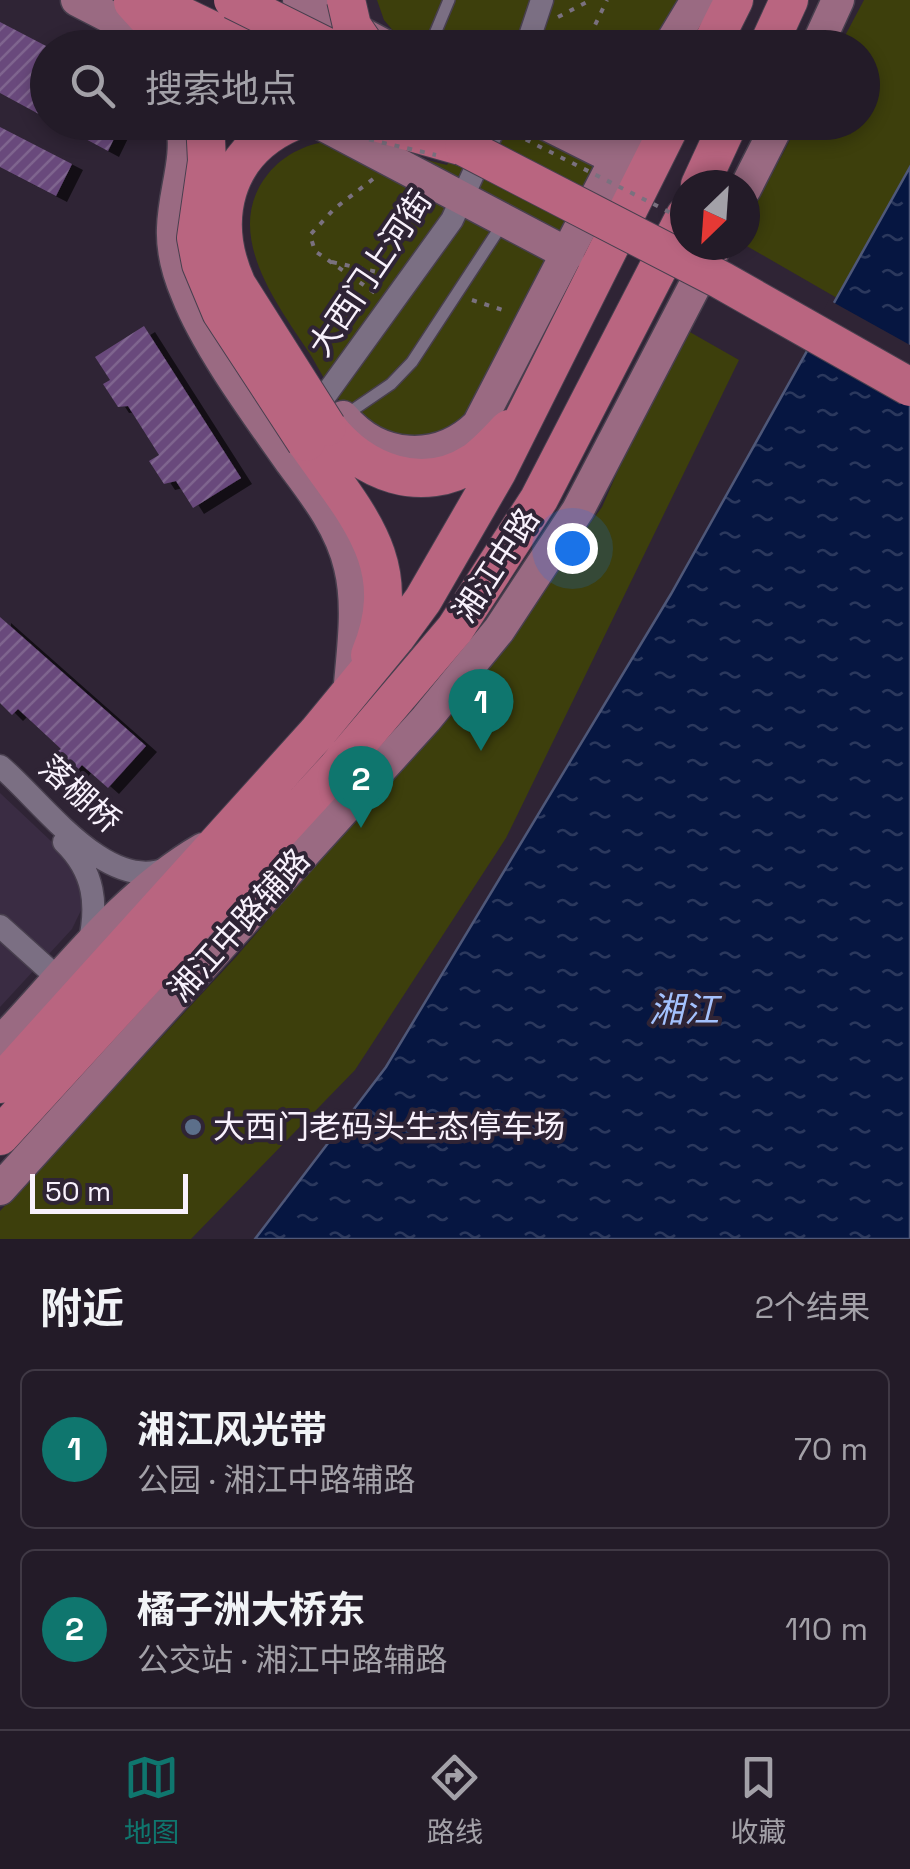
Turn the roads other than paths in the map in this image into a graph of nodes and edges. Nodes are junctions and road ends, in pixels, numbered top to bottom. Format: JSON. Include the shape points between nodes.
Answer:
{"nodes":[{"id":1,"x":77,"y":0,"type":"edge"},
{"id":2,"x":233,"y":0,"type":"edge"},
{"id":3,"x":299,"y":0,"type":"edge"},
{"id":4,"x":346,"y":0,"type":"edge"},
{"id":5,"x":449,"y":0,"type":"edge"},
{"id":6,"x":542,"y":0,"type":"edge"},
{"id":7,"x":789,"y":0,"type":"edge"},
{"id":8,"x":838,"y":0,"type":"edge"},
{"id":9,"x":134,"y":7,"type":"edge"},
{"id":10,"x":719,"y":13,"type":"edge"},
{"id":11,"x":156,"y":30,"type":"edge"},
{"id":12,"x":199,"y":30,"type":"edge"},
{"id":13,"x":293,"y":30,"type":"edge"},
{"id":14,"x":355,"y":30,"type":"edge"},
{"id":15,"x":355,"y":30,"type":"edge"},
{"id":16,"x":437,"y":30,"type":"edge"},
{"id":17,"x":532,"y":30,"type":"edge"},
{"id":18,"x":694,"y":30,"type":"edge"},
{"id":19,"x":775,"y":30,"type":"edge"},
{"id":20,"x":824,"y":30,"type":"edge"},
{"id":21,"x":183,"y":140,"type":"edge"},
{"id":22,"x":206,"y":140,"type":"edge"},
{"id":23,"x":262,"y":140,"type":"edge"},
{"id":24,"x":340,"y":140,"type":"edge"},
{"id":25,"x":470,"y":140,"type":"edge"},
{"id":26,"x":485,"y":140,"type":"edge"},
{"id":27,"x":487,"y":140,"type":"edge"},
{"id":28,"x":577,"y":140,"type":"edge"},
{"id":29,"x":626,"y":140,"type":"edge"},
{"id":30,"x":663,"y":140,"type":"edge"},
{"id":31,"x":721,"y":140,"type":"edge"},
{"id":32,"x":770,"y":140,"type":"edge"},
{"id":33,"x":616,"y":160,"type":"junction"},
{"id":34,"x":707,"y":170,"type":"edge"},
{"id":35,"x":755,"y":170,"type":"edge"},
{"id":36,"x":460,"y":196,"type":"junction"},
{"id":37,"x":503,"y":222,"type":"junction"},
{"id":38,"x":670,"y":230,"type":"edge"},
{"id":39,"x":670,"y":247,"type":"edge"},
{"id":40,"x":568,"y":254,"type":"junction"},
{"id":41,"x":708,"y":260,"type":"edge"},
{"id":42,"x":728,"y":260,"type":"edge"},
{"id":43,"x":910,"y":359,"type":"edge"},
{"id":44,"x":910,"y":387,"type":"edge"},
{"id":45,"x":531,"y":406,"type":"junction"},
{"id":46,"x":315,"y":434,"type":"junction"},
{"id":47,"x":349,"y":696,"type":"junction"},
{"id":48,"x":0,"y":766,"type":"edge"},
{"id":49,"x":0,"y":781,"type":"edge"},
{"id":50,"x":224,"y":837,"type":"junction"},
{"id":51,"x":175,"y":865,"type":"junction"},
{"id":52,"x":0,"y":926,"type":"edge"},
{"id":53,"x":88,"y":949,"type":"junction"},
{"id":54,"x":60,"y":980,"type":"junction"},
{"id":55,"x":0,"y":1043,"type":"edge"},
{"id":56,"x":0,"y":1084,"type":"edge"},
{"id":57,"x":0,"y":1136,"type":"edge"},
{"id":58,"x":0,"y":1189,"type":"edge"}],
"edges":[{"from":1,"to":9,"type":"street"},
{"from":2,"to":13,"type":"main road","bridge":true},
{"from":3,"to":14,"type":"street"},
{"from":4,"to":15,"type":"main road","bridge":true},
{"from":5,"to":16,"type":"lane"},
{"from":6,"to":17,"type":"street"},
{"from":7,"to":19,"type":"main road"},
{"from":8,"to":20,"type":"street"},
{"from":9,"to":11,"type":"main road"},
{"from":9,"to":12,"type":"main road"},
{"from":10,"to":18,"type":"street"},
{"from":21,"to":46,"type":"street","via":[[174,250],[199,321]]},
{"from":22,"to":46,"type":"main road","bridge":true,"via":[[196,238],[202,264],[222,312]]},
{"from":23,"to":46,"type":"main road","bridge":true,"via":[[234,176],[222,240],[237,285]]},
{"from":24,"to":36,"type":"street"},
{"from":25,"to":36,"type":"street","name":"大西门上河街"},
{"from":26,"to":44,"type":"main road","bridge":true},
{"from":27,"to":38,"type":"main road"},
{"from":28,"to":33,"type":"street"},
{"from":29,"to":33,"type":"street"},
{"from":30,"to":45,"type":"main road","name":"湘江中路"},
{"from":31,"to":34,"type":"main road"},
{"from":32,"to":35,"type":"street"},
{"from":33,"to":40,"type":"street"},
{"from":36,"to":37,"type":"street"},
{"from":36,"to":46,"type":"street","name":"大西门上河街","via":[[452,220],[391,305]]},
{"from":37,"to":40,"type":"street"},
{"from":37,"to":46,"type":"lane","via":[[412,362],[391,384]]},
{"from":39,"to":57,"type":"main road","name":"湘江中路","via":[[539,499],[456,629]]},
{"from":40,"to":46,"type":"street","via":[[486,414],[461,440],[434,450],[392,450],[363,437]]},
{"from":41,"to":58,"type":"street","name":"湘江中路辅路","via":[[578,510],[499,630],[426,720]]},
{"from":42,"to":43,"type":"main road"},
{"from":45,"to":46,"type":"main road","via":[[470,465],[431,477],[373,468]]},
{"from":45,"to":47,"type":"main road","name":"湘江中路","via":[[450,557]]},
{"from":46,"to":47,"type":"main road","via":[[382,566],[385,606]]},
{"from":47,"to":50,"type":"main road","name":"湘江中路"},
{"from":48,"to":51,"type":"street","name":"落棚桥","via":[[114,866],[147,874]]},
{"from":49,"to":53,"type":"street","name":"落棚桥","via":[[87,871],[95,907]]},
{"from":50,"to":51,"type":"street","name":"湘江中路"},
{"from":50,"to":56,"type":"main road","name":"湘江中路"},
{"from":51,"to":53,"type":"street","name":"湘江中路"},
{"from":52,"to":54,"type":"street"},
{"from":53,"to":54,"type":"street","name":"湘江中路"},
{"from":54,"to":55,"type":"street","name":"湘江中路"}]}
